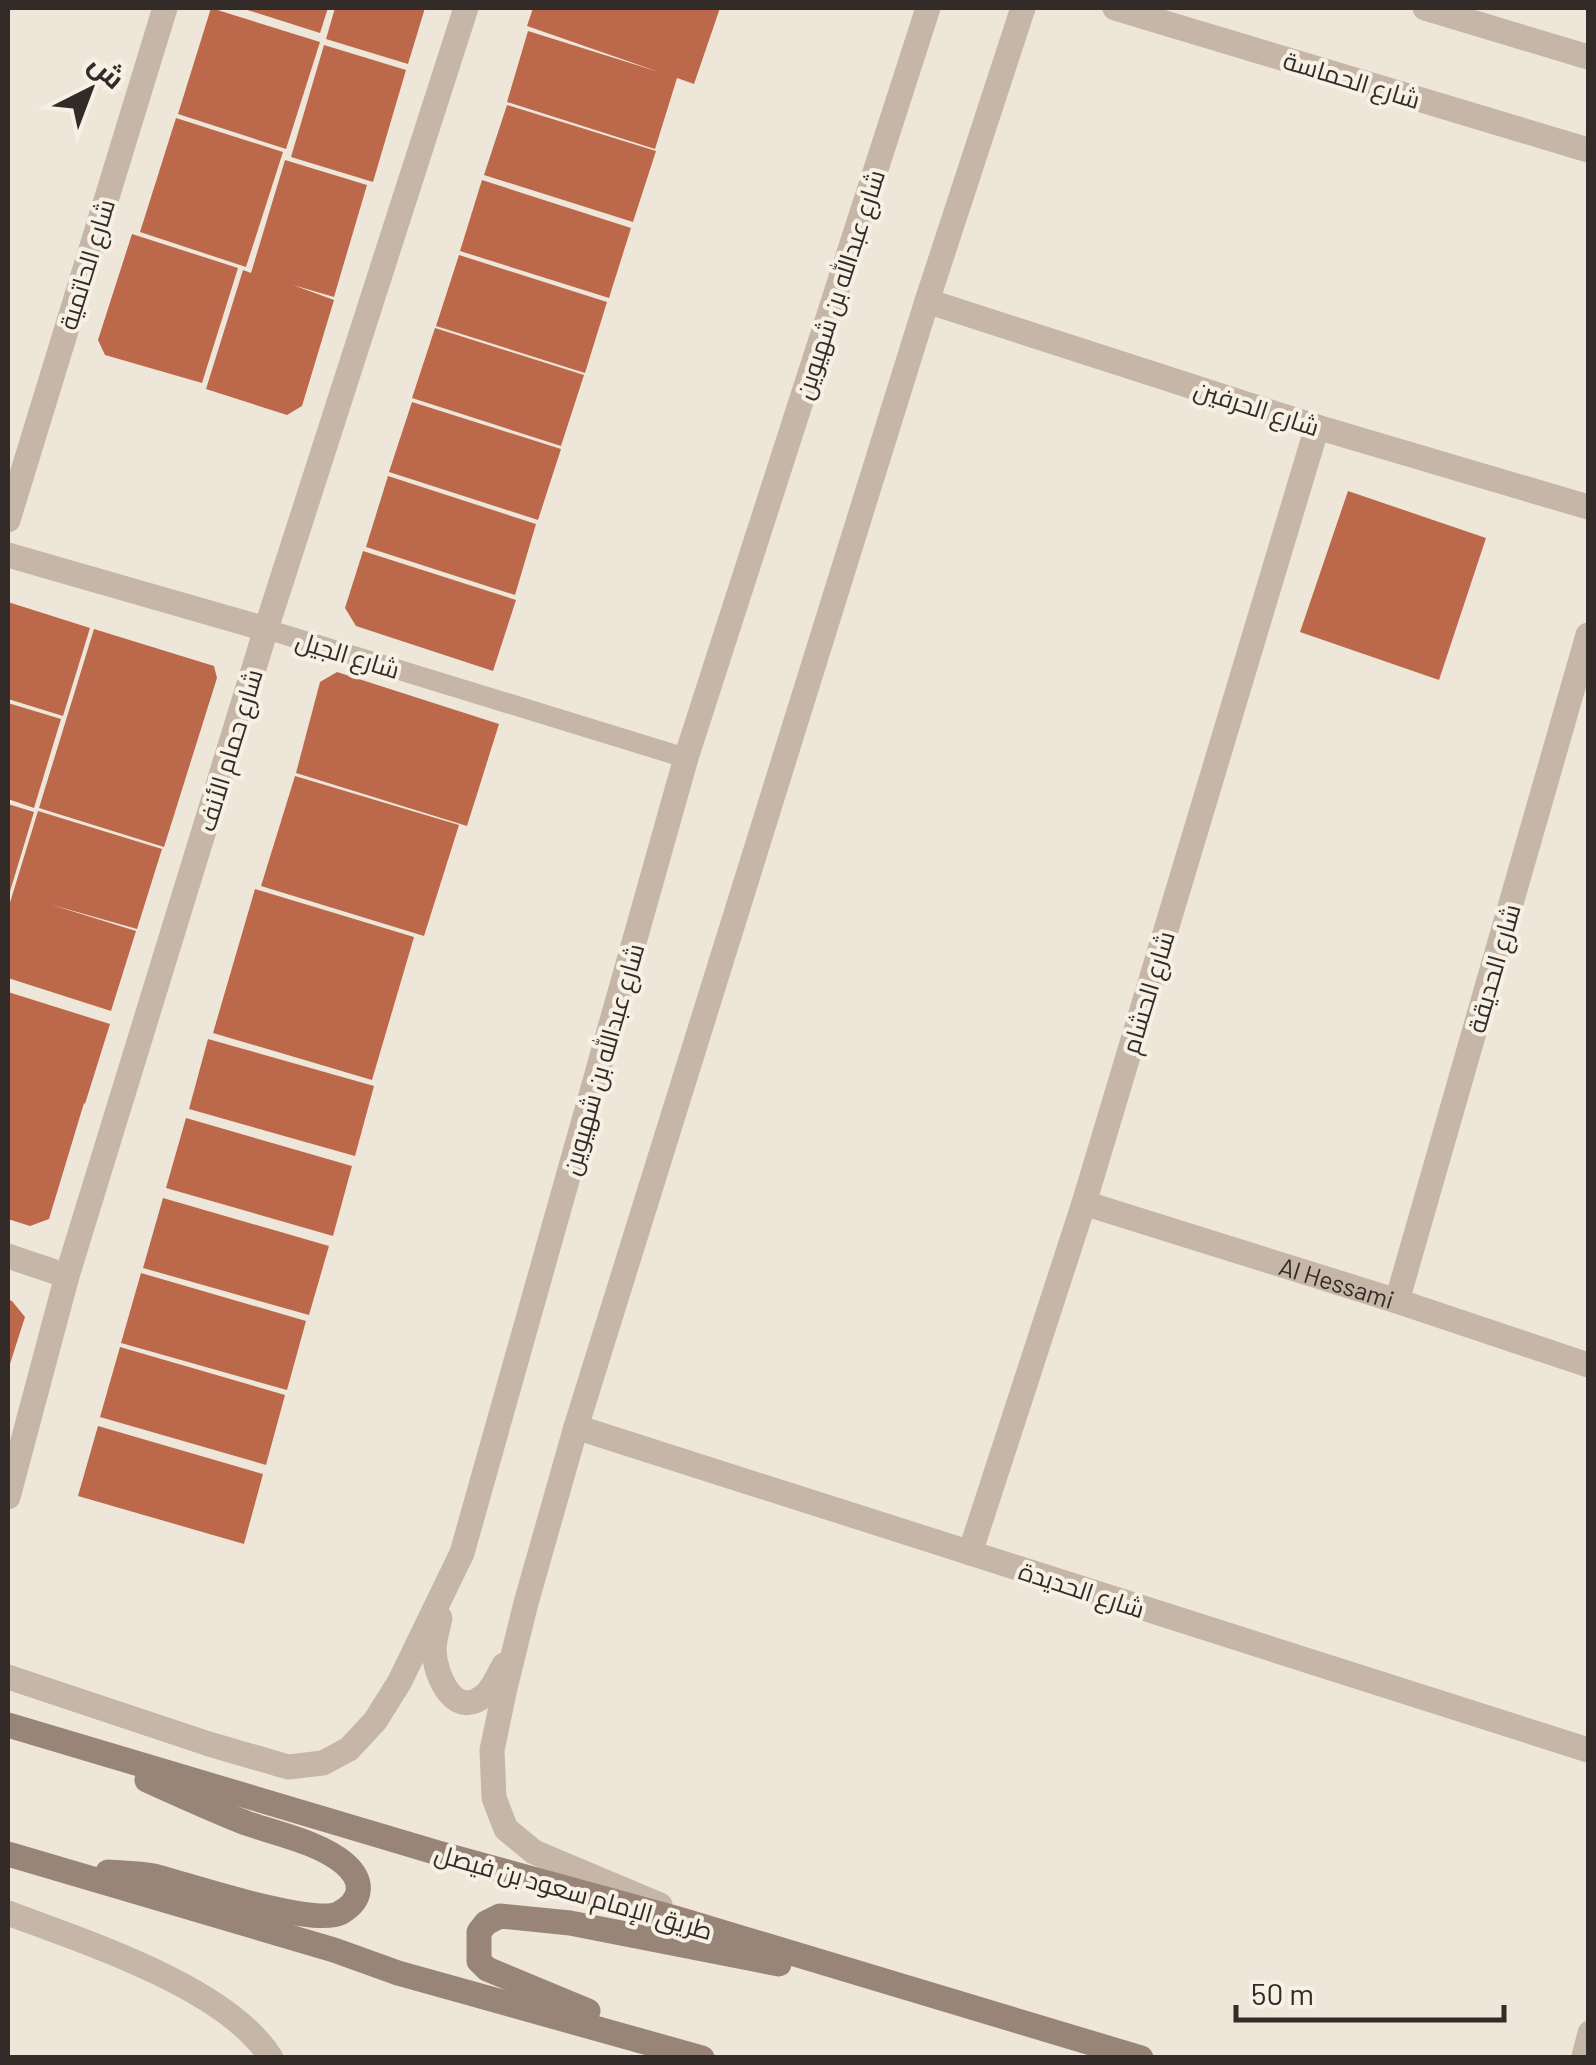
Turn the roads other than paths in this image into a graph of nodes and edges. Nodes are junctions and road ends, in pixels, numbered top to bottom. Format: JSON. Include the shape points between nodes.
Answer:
{"nodes":[{"id":1,"x":165,"y":8,"type":"edge"},
{"id":2,"x":466,"y":8,"type":"edge"},
{"id":3,"x":928,"y":8,"type":"edge"},
{"id":4,"x":1023,"y":8,"type":"edge"},
{"id":5,"x":1115,"y":8,"type":"edge"},
{"id":6,"x":1436,"y":9,"type":"edge"},
{"id":7,"x":1588,"y":58,"type":"edge"},
{"id":8,"x":1588,"y":150,"type":"edge"},
{"id":9,"x":927,"y":301,"type":"junction"},
{"id":10,"x":1317,"y":427,"type":"junction"},
{"id":11,"x":1588,"y":507,"type":"edge"},
{"id":12,"x":8,"y":520,"type":"edge"},
{"id":13,"x":8,"y":555,"type":"edge"},
{"id":14,"x":266,"y":628,"type":"junction"},
{"id":15,"x":1588,"y":635,"type":"edge"},
{"id":16,"x":686,"y":758,"type":"junction"},
{"id":17,"x":1084,"y":1203,"type":"junction"},
{"id":18,"x":8,"y":1256,"type":"edge"},
{"id":19,"x":67,"y":1276,"type":"junction"},
{"id":20,"x":1397,"y":1301,"type":"junction"},
{"id":21,"x":1588,"y":1365,"type":"edge"},
{"id":22,"x":576,"y":1426,"type":"junction"},
{"id":23,"x":8,"y":1496,"type":"edge"},
{"id":24,"x":970,"y":1554,"type":"junction"},
{"id":25,"x":448,"y":1584,"type":"junction"},
{"id":26,"x":515,"y":1646,"type":"junction"},
{"id":27,"x":8,"y":1677,"type":"edge"},
{"id":28,"x":8,"y":1725,"type":"edge"},
{"id":29,"x":41,"y":1735,"type":"junction"},
{"id":30,"x":1588,"y":1750,"type":"edge"},
{"id":31,"x":8,"y":1854,"type":"edge"},
{"id":32,"x":51,"y":1867,"type":"junction"},
{"id":33,"x":8,"y":1913,"type":"edge"},
{"id":34,"x":739,"y":1938,"type":"junction"},
{"id":35,"x":888,"y":1983,"type":"junction"},
{"id":36,"x":1588,"y":2031,"type":"edge"},
{"id":37,"x":271,"y":2058,"type":"edge"},
{"id":38,"x":703,"y":2058,"type":"edge"},
{"id":39,"x":1141,"y":2058,"type":"edge"},
{"id":40,"x":1581,"y":2058,"type":"edge"}],
"edges":[{"from":1,"to":12,"type":"street","name":"شارع الحاتمية"},
{"from":2,"to":14,"type":"street","name":"شارع حمام الأنف"},
{"from":3,"to":16,"type":"street","name":"شارع عبدالله بن شهيوين"},
{"from":4,"to":9,"type":"street"},
{"from":5,"to":8,"type":"street","name":"شارع الحماسة"},
{"from":6,"to":7,"type":"street"},
{"from":9,"to":10,"type":"street","name":"شارع الحرفين"},
{"from":9,"to":22,"type":"street"},
{"from":10,"to":11,"type":"street","name":"شارع الحرفين"},
{"from":10,"to":17,"type":"street","name":"شارع الحشام"},
{"from":13,"to":14,"type":"street","name":"شارع الجيل"},
{"from":14,"to":16,"type":"lane","name":"شارع الجيل"},
{"from":14,"to":19,"type":"street","name":"شارع حمام الأنف"},
{"from":15,"to":20,"type":"street","name":"شارع الحديقة"},
{"from":16,"to":25,"type":"street","name":"شارع عبدالله بن شهيوين"},
{"from":17,"to":20,"type":"street","name":"Al Hessami"},
{"from":17,"to":24,"type":"street","name":"شارع الحشام"},
{"from":18,"to":19,"type":"street"},
{"from":19,"to":23,"type":"street","name":"شارع حمام الأنف"},
{"from":20,"to":21,"type":"street","name":"Al Hessami"},
{"from":22,"to":24,"type":"street","name":"شارع الحديدة"},
{"from":22,"to":26,"type":"street"},
{"from":24,"to":30,"type":"street","name":"شارع الحديدة"},
{"from":25,"to":26,"type":"street","via":[[434,1647],[447,1694],[472,1701],[486,1693]]},
{"from":25,"to":27,"type":"street","name":"شارع عبدالله بن شهيوين","via":[[375,1722],[349,1749],[322,1763],[288,1767]]},
{"from":26,"to":34,"type":"street","via":[[492,1750],[494,1798],[506,1829],[534,1852]]},
{"from":28,"to":29,"type":"main road","name":"طريق الإمام سعود بن فيصل"},
{"from":29,"to":32,"type":"main road","via":[[316,1848],[344,1864],[357,1880],[358,1896],[334,1916],[306,1915],[149,1875]]},
{"from":29,"to":34,"type":"main road","name":"طريق الإمام سعود بن فيصل"},
{"from":31,"to":32,"type":"main road"},
{"from":32,"to":38,"type":"main road"},
{"from":33,"to":37,"type":"street","via":[[214,2002],[247,2027]]},
{"from":34,"to":35,"type":"main road","name":"طريق الإمام سعود بن فيصل"},
{"from":35,"to":38,"type":"main road","via":[[570,1923],[500,1916],[479,1932],[479,1960],[487,1969]]},
{"from":35,"to":39,"type":"main road","name":"طريق الإمام سعود بن فيصل"},
{"from":36,"to":40,"type":"lane"}]}
